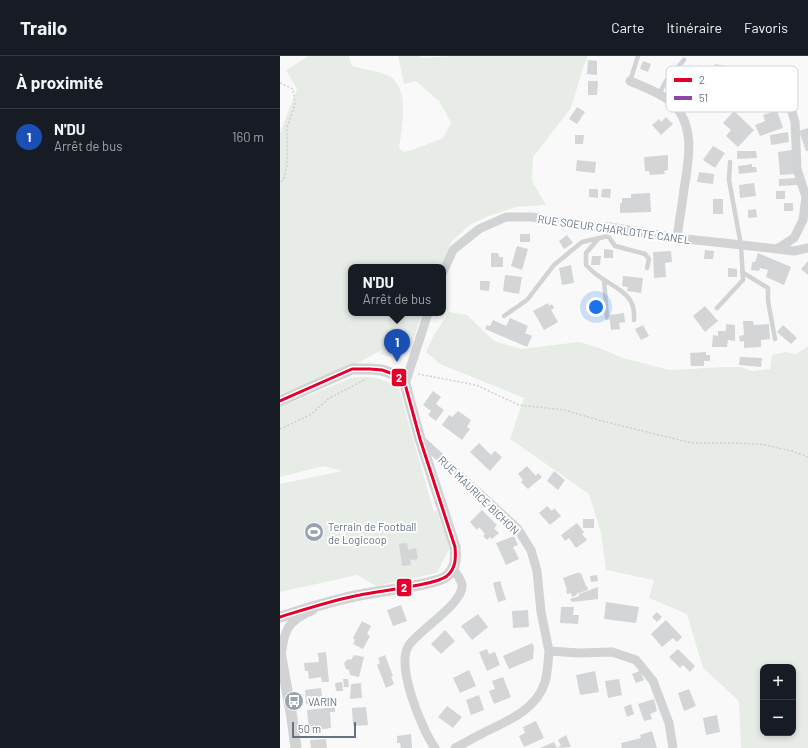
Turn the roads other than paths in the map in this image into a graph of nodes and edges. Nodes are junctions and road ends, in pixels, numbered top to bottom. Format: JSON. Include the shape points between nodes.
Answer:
{"nodes":[{"id":1,"x":638,"y":56,"type":"edge"},
{"id":2,"x":684,"y":60,"type":"dead end"},
{"id":3,"x":679,"y":66,"type":"edge"},
{"id":4,"x":630,"y":81,"type":"joint"},
{"id":5,"x":666,"y":81,"type":"edge"},
{"id":6,"x":659,"y":94,"type":"junction"},
{"id":7,"x":666,"y":99,"type":"edge"},
{"id":8,"x":679,"y":112,"type":"edge"},
{"id":9,"x":792,"y":112,"type":"edge"},
{"id":10,"x":730,"y":162,"type":"dead end"},
{"id":11,"x":609,"y":232,"type":"junction"},
{"id":12,"x":599,"y":238,"type":"junction"},
{"id":13,"x":677,"y":238,"type":"junction"},
{"id":14,"x":741,"y":245,"type":"junction"},
{"id":15,"x":808,"y":248,"type":"edge"},
{"id":16,"x":778,"y":249,"type":"junction"},
{"id":17,"x":446,"y":265,"type":"edge"},
{"id":18,"x":647,"y":268,"type":"dead end"},
{"id":19,"x":742,"y":272,"type":"junction"},
{"id":20,"x":604,"y":280,"type":"junction"},
{"id":21,"x":717,"y":308,"type":"dead end"},
{"id":22,"x":427,"y":316,"type":"edge"},
{"id":23,"x":504,"y":316,"type":"dead end"},
{"id":24,"x":607,"y":318,"type":"dead end"},
{"id":25,"x":634,"y":320,"type":"dead end"},
{"id":26,"x":775,"y":338,"type":"dead end"},
{"id":27,"x":405,"y":384,"type":"junction"},
{"id":28,"x":280,"y":401,"type":"edge"},
{"id":29,"x":420,"y":439,"type":"junction"},
{"id":30,"x":453,"y":569,"type":"junction"},
{"id":31,"x":330,"y":603,"type":"junction"},
{"id":32,"x":280,"y":617,"type":"edge"},
{"id":33,"x":549,"y":651,"type":"junction"},
{"id":34,"x":280,"y":654,"type":"edge"},
{"id":35,"x":296,"y":748,"type":"edge"},
{"id":36,"x":435,"y":748,"type":"edge"},
{"id":37,"x":455,"y":748,"type":"edge"},
{"id":38,"x":673,"y":748,"type":"edge"}],
"edges":[{"from":1,"to":4,"type":"lane"},
{"from":2,"to":3,"type":"lane"},
{"from":4,"to":6,"type":"street"},
{"from":5,"to":6,"type":"lane"},
{"from":6,"to":7,"type":"street"},
{"from":8,"to":13,"type":"street","via":[[689,138],[689,157]]},
{"from":9,"to":16,"type":"street","via":[[795,122],[797,170],[806,197],[803,220],[794,238]]},
{"from":10,"to":14,"type":"lane","via":[[729,180]]},
{"from":11,"to":12,"type":"lane"},
{"from":11,"to":13,"type":"street","name":"RUE SOEUR CHARLOTTE CANEL"},
{"from":11,"to":17,"type":"street","name":"RUE SOEUR CHARLOTTE CANEL","via":[[594,227],[532,217],[506,217],[479,229],[453,250]]},
{"from":11,"to":18,"type":"lane","via":[[615,246],[645,254],[649,259]]},
{"from":12,"to":20,"type":"lane","via":[[586,254],[586,264]]},
{"from":12,"to":23,"type":"lane","via":[[582,242],[554,265],[527,300]]},
{"from":13,"to":14,"type":"street","name":"RUE SOEUR CHARLOTTE CANEL"},
{"from":14,"to":16,"type":"street","name":"RUE SOEUR CHARLOTTE CANEL"},
{"from":14,"to":19,"type":"lane"},
{"from":15,"to":16,"type":"street","name":"RUE SOEUR CHARLOTTE CANEL","via":[[794,251]]},
{"from":19,"to":21,"type":"lane","via":[[743,280]]},
{"from":19,"to":26,"type":"lane","via":[[768,288]]},
{"from":20,"to":24,"type":"lane"},
{"from":20,"to":25,"type":"lane","via":[[628,296],[633,305]]},
{"from":22,"to":27,"type":"street"},
{"from":27,"to":28,"type":"street","via":[[396,375],[384,370],[352,369]]},
{"from":27,"to":29,"type":"street"},
{"from":29,"to":30,"type":"street","via":[[455,548],[456,559]]},
{"from":29,"to":33,"type":"street","name":"RUE MAURICE BICHON","via":[[516,528],[531,550],[538,571],[541,612]]},
{"from":30,"to":31,"type":"street","via":[[446,577],[433,582],[359,595]]},
{"from":30,"to":36,"type":"street","via":[[462,587],[456,601],[408,646],[405,656],[405,669],[417,710]]},
{"from":31,"to":32,"type":"street"},
{"from":31,"to":34,"type":"street","via":[[293,621],[285,632]]},
{"from":33,"to":37,"type":"street","name":"RUE MAURICE BICHON","via":[[545,683],[538,697],[516,717]]},
{"from":33,"to":38,"type":"street","via":[[612,652],[636,660],[653,681],[669,723]]},
{"from":34,"to":35,"type":"street"}]}
